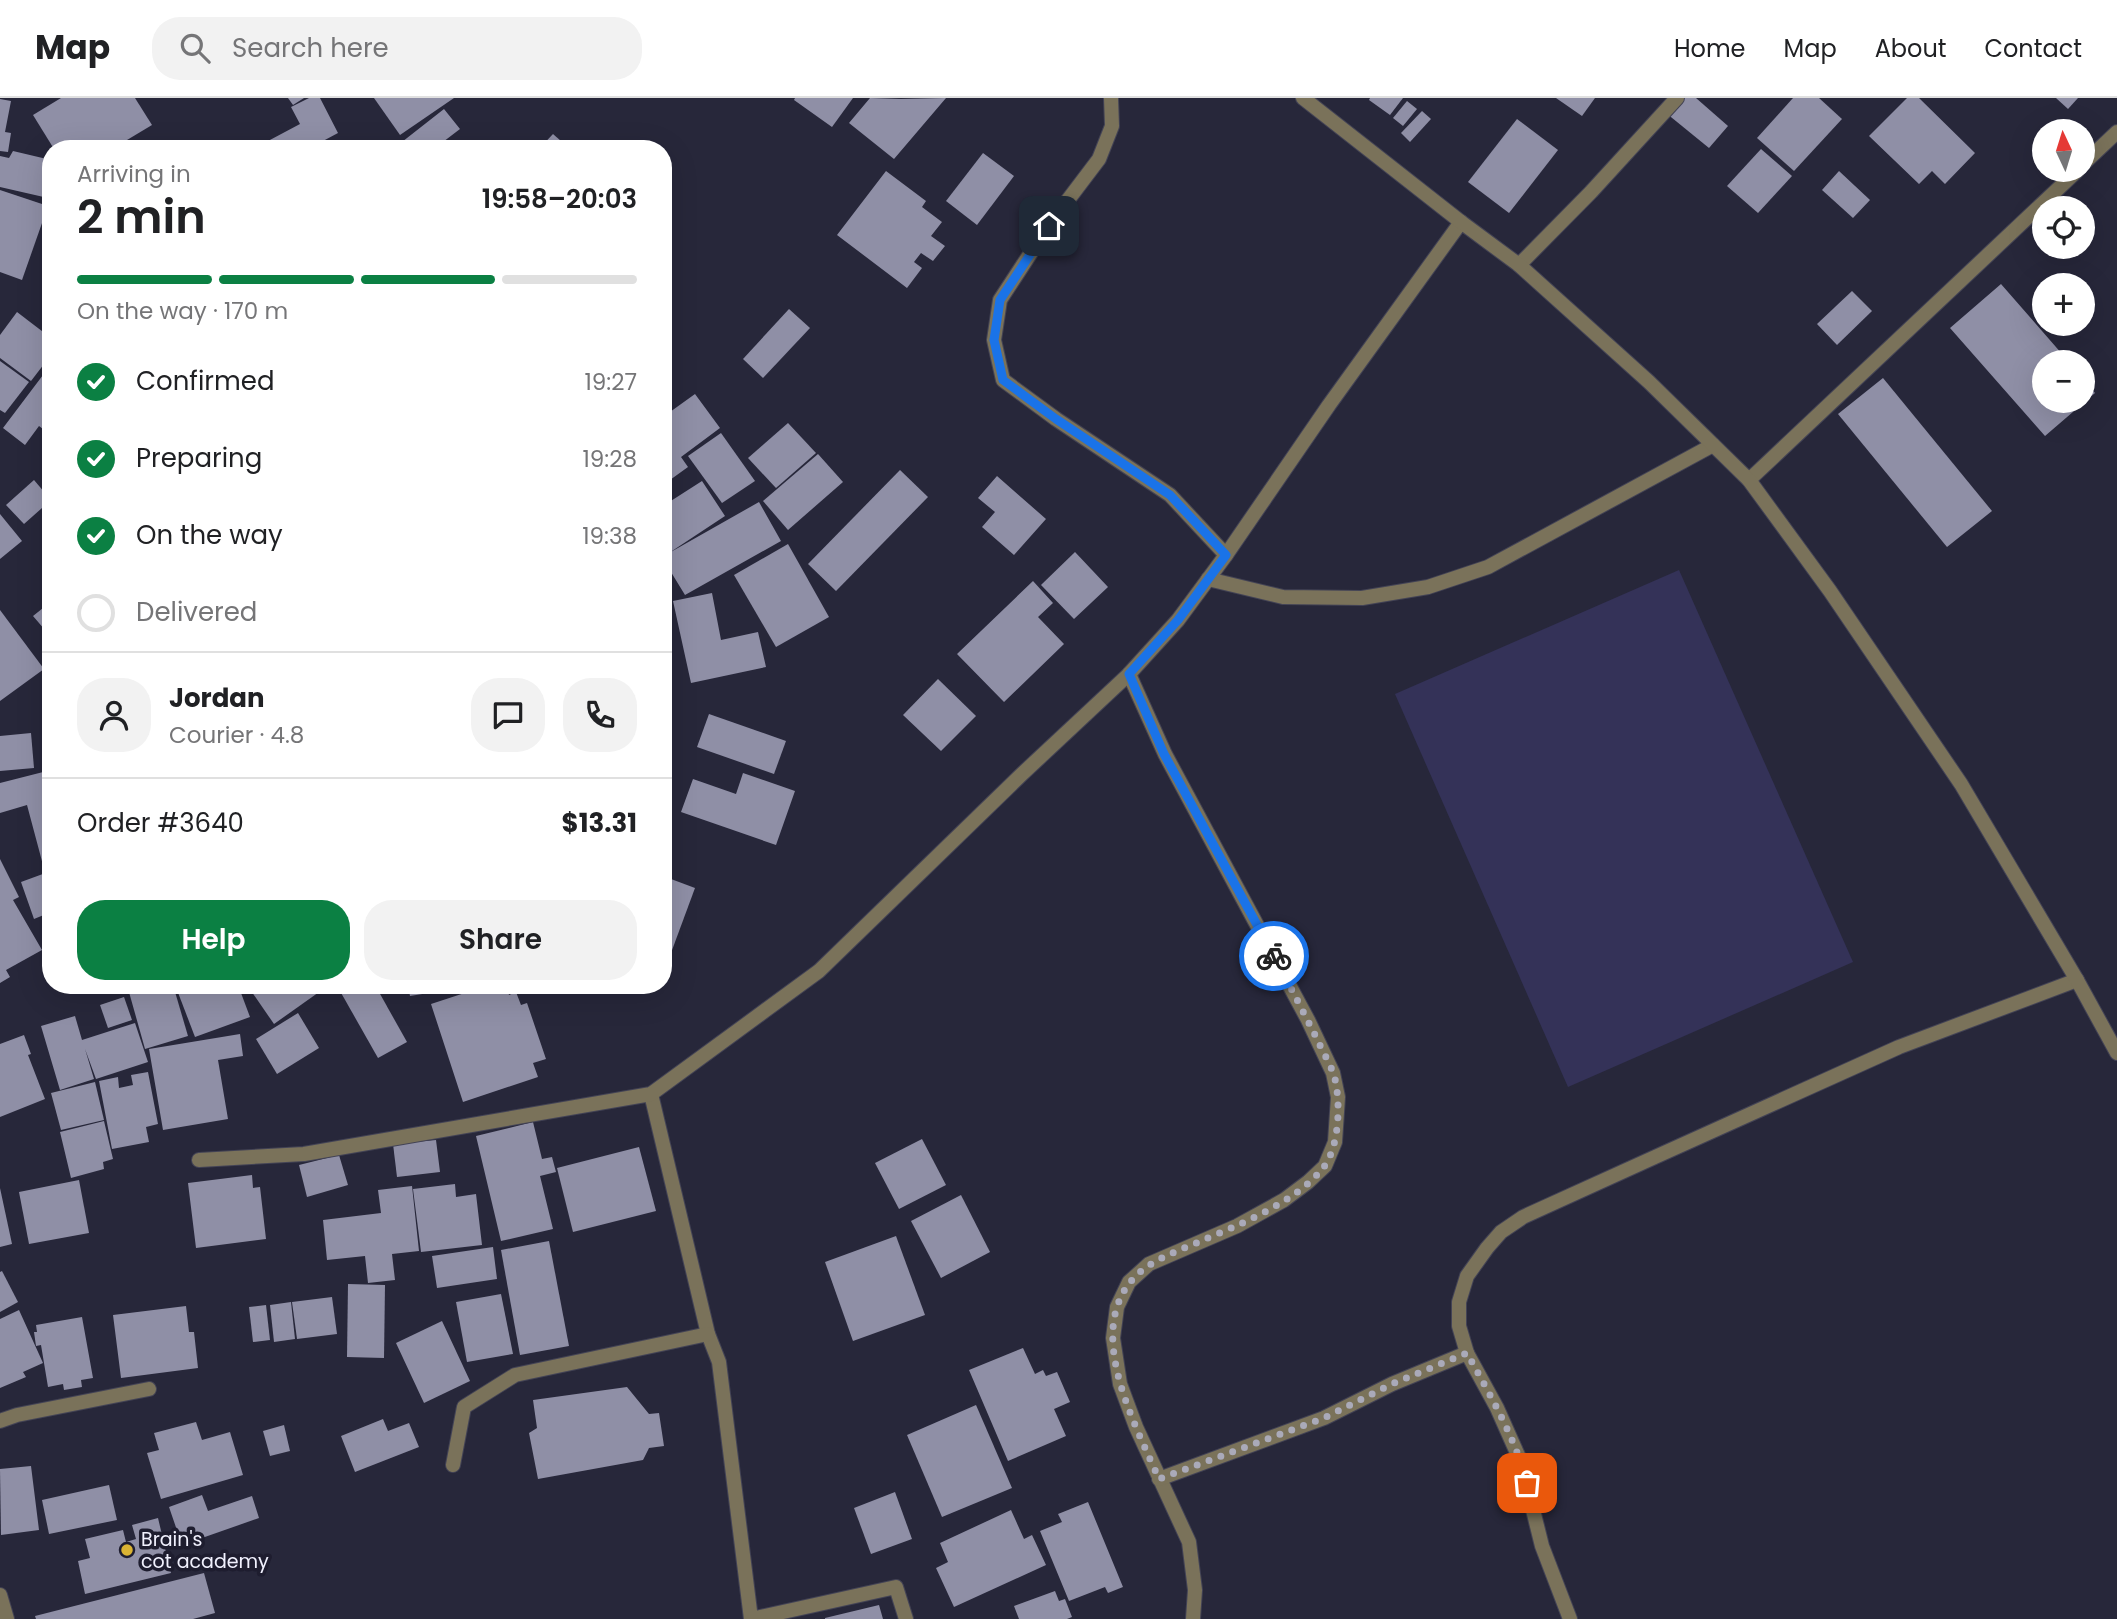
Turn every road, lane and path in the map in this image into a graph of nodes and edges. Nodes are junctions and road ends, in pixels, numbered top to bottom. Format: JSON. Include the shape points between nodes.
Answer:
{"nodes":[{"id":1,"x":1111,"y":98,"type":"edge"},
{"id":2,"x":1303,"y":98,"type":"edge"},
{"id":3,"x":1677,"y":98,"type":"edge"},
{"id":4,"x":2117,"y":132,"type":"edge"},
{"id":5,"x":2095,"y":153,"type":"edge"},
{"id":6,"x":2065,"y":182,"type":"edge"},
{"id":7,"x":1461,"y":222,"type":"junction"},
{"id":8,"x":1519,"y":265,"type":"junction"},
{"id":9,"x":1713,"y":445,"type":"junction"},
{"id":10,"x":1749,"y":480,"type":"junction"},
{"id":11,"x":1226,"y":555,"type":"junction"},
{"id":12,"x":1208,"y":579,"type":"junction"},
{"id":13,"x":1129,"y":674,"type":"junction"},
{"id":14,"x":2077,"y":981,"type":"junction"},
{"id":15,"x":2117,"y":1053,"type":"edge"},
{"id":16,"x":650,"y":1094,"type":"junction"},
{"id":17,"x":199,"y":1160,"type":"dead end"},
{"id":18,"x":708,"y":1334,"type":"junction"},
{"id":19,"x":1467,"y":1353,"type":"junction"},
{"id":20,"x":149,"y":1389,"type":"dead end"},
{"id":21,"x":0,"y":1421,"type":"edge"},
{"id":22,"x":453,"y":1465,"type":"dead end"},
{"id":23,"x":1159,"y":1479,"type":"junction"},
{"id":24,"x":0,"y":1595,"type":"edge"},
{"id":25,"x":7,"y":1619,"type":"edge"},
{"id":26,"x":906,"y":1619,"type":"edge"},
{"id":27,"x":1193,"y":1619,"type":"edge"},
{"id":28,"x":1570,"y":1619,"type":"edge"}],
"edges":[{"from":1,"to":11,"type":"street","via":[[1112,126],[1098,159],[1000,300],[994,340],[1003,380],[1170,495]]},
{"from":2,"to":7,"type":"street"},
{"from":3,"to":8,"type":"street"},
{"from":4,"to":5,"type":"street"},
{"from":6,"to":10,"type":"street"},
{"from":7,"to":8,"type":"street"},
{"from":7,"to":11,"type":"street"},
{"from":8,"to":9,"type":"street"},
{"from":9,"to":10,"type":"street"},
{"from":9,"to":12,"type":"street","via":[[1488,567],[1428,587],[1362,598],[1283,597]]},
{"from":10,"to":14,"type":"street","via":[[1830,590],[1961,784]]},
{"from":11,"to":12,"type":"street"},
{"from":12,"to":13,"type":"street"},
{"from":13,"to":16,"type":"street","via":[[819,971]]},
{"from":13,"to":23,"type":"street","via":[[1164,754],[1308,1020],[1333,1073],[1338,1097],[1335,1142],[1325,1166],[1284,1200],[1149,1264],[1129,1282],[1117,1307],[1113,1339],[1120,1384]]},
{"from":14,"to":15,"type":"street"},
{"from":14,"to":19,"type":"street","via":[[1899,1047],[1523,1217],[1501,1232],[1467,1276],[1459,1303]]},
{"from":16,"to":17,"type":"street","via":[[304,1154]]},
{"from":16,"to":18,"type":"street"},
{"from":18,"to":22,"type":"street","via":[[515,1375],[464,1407]]},
{"from":18,"to":26,"type":"street","via":[[719,1362],[751,1619],[896,1587]]},
{"from":19,"to":23,"type":"street","via":[[1324,1418]]},
{"from":19,"to":28,"type":"street","via":[[1521,1462],[1542,1546]]},
{"from":20,"to":21,"type":"street"},
{"from":23,"to":27,"type":"street","via":[[1189,1542],[1195,1590]]},
{"from":24,"to":25,"type":"street"}]}
